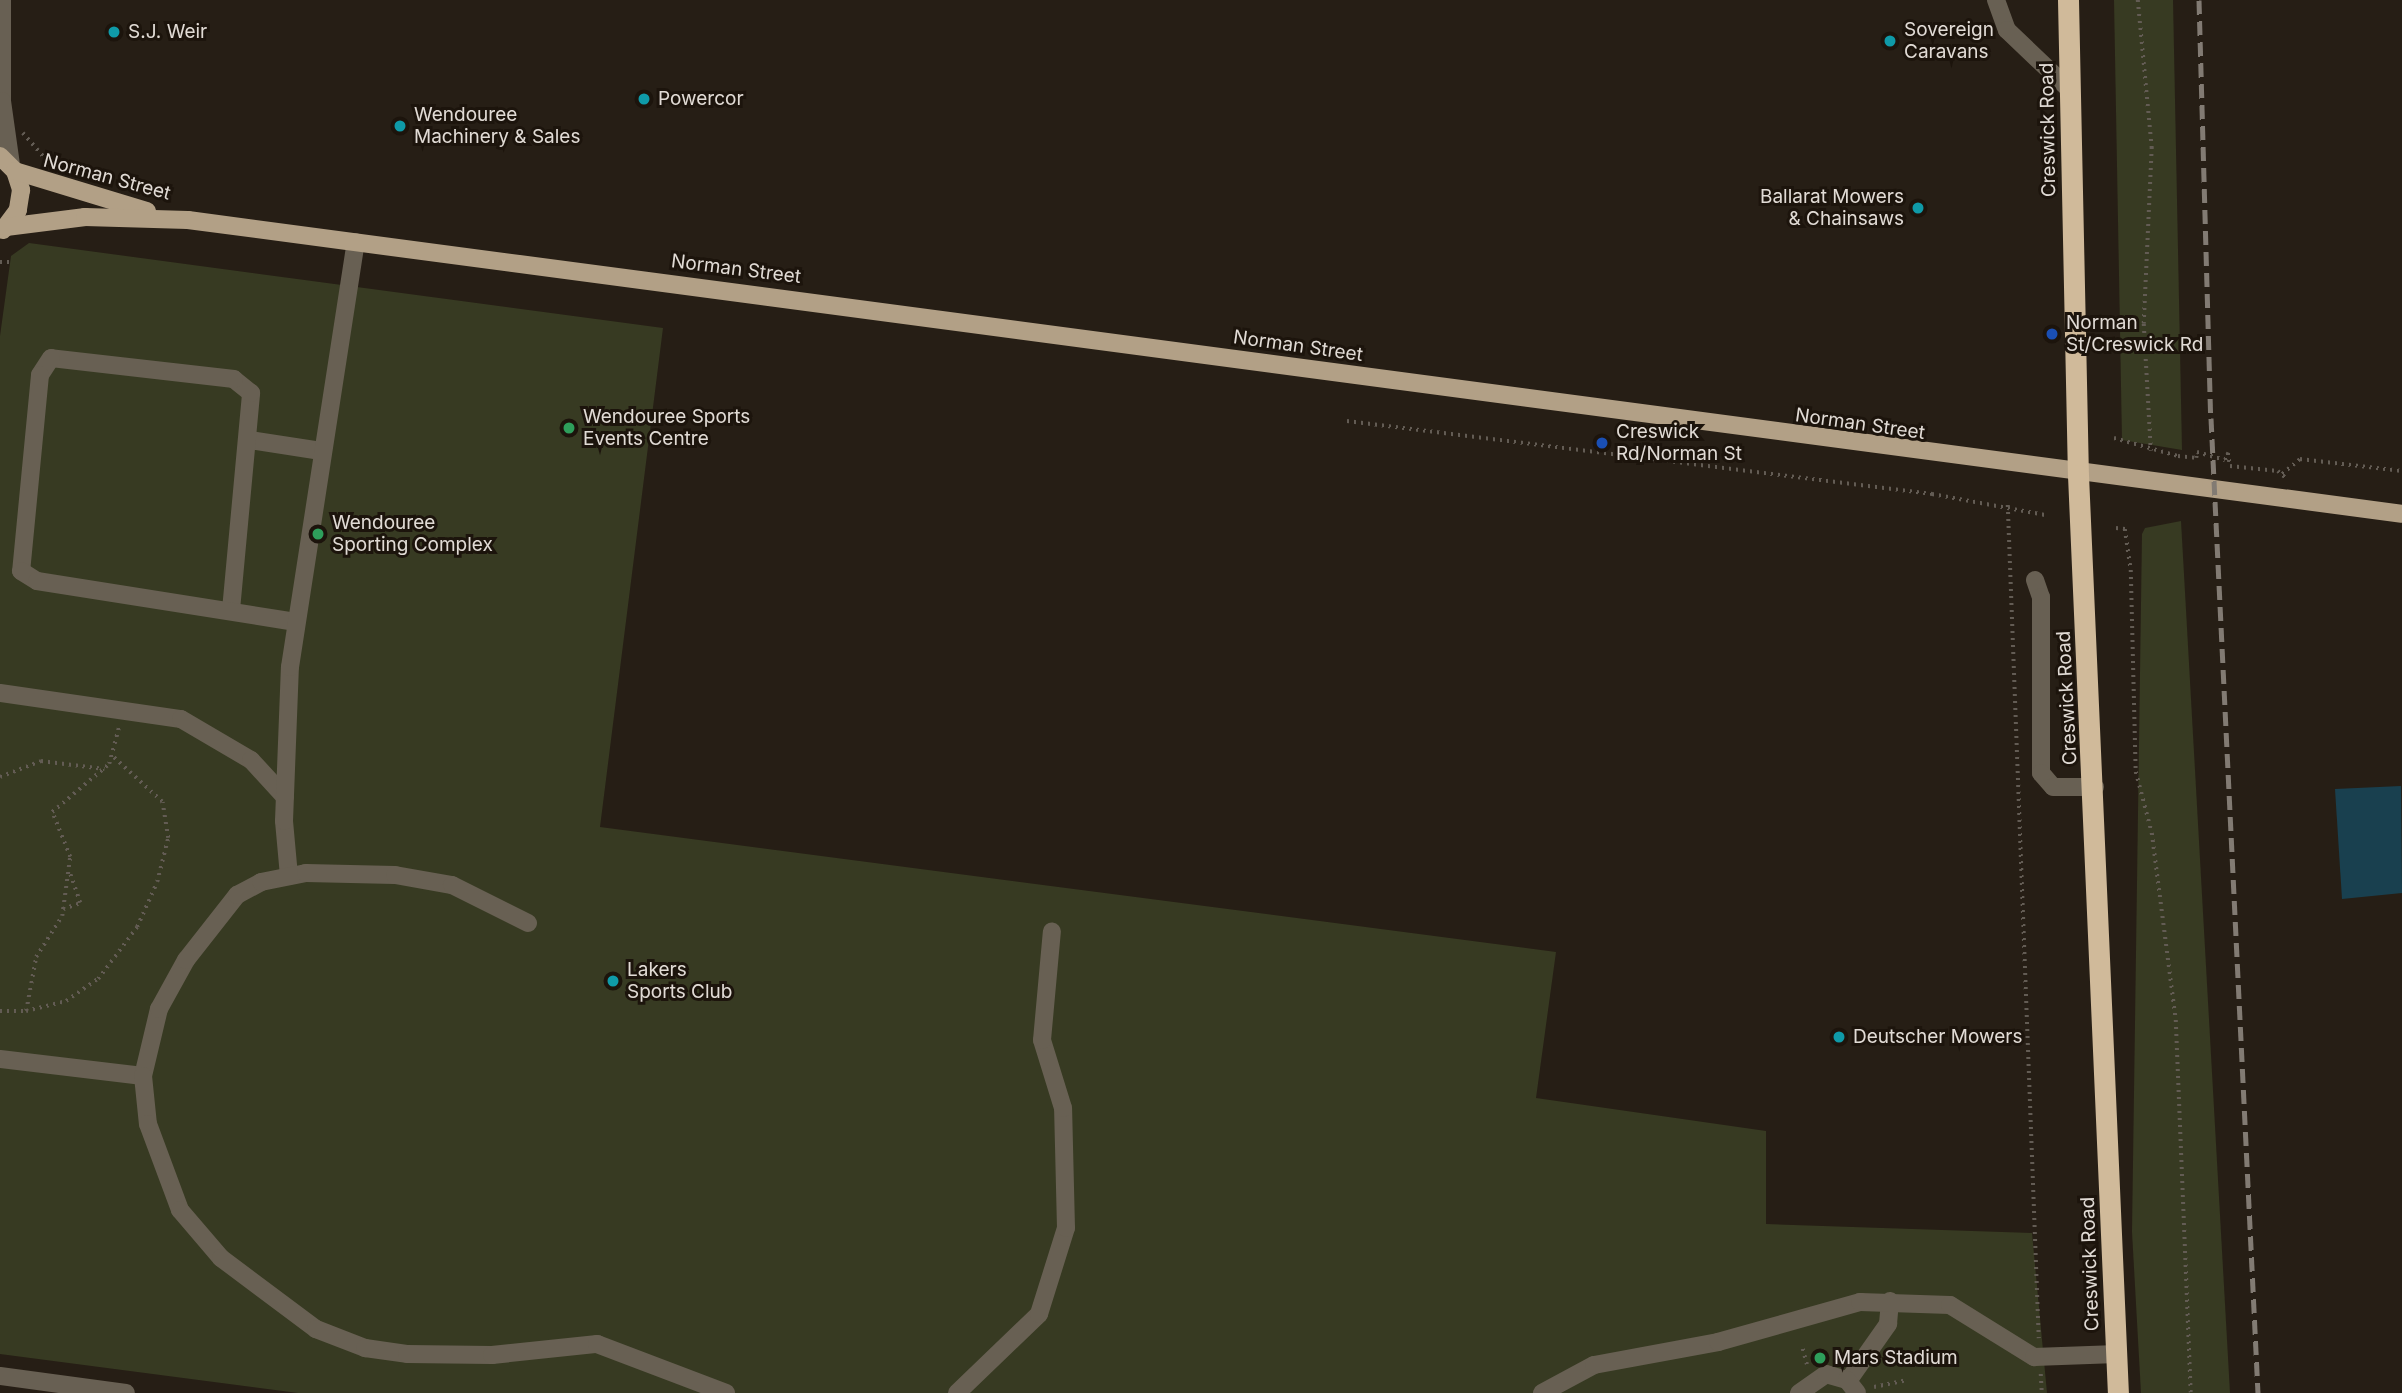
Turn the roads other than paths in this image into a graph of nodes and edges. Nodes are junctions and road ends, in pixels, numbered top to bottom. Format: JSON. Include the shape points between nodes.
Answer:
{"nodes":[{"id":1,"x":2,"y":0,"type":"edge"},
{"id":2,"x":1996,"y":0,"type":"edge"},
{"id":3,"x":2068,"y":0,"type":"edge"},
{"id":4,"x":0,"y":6,"type":"edge"},
{"id":5,"x":2070,"y":90,"type":"junction"},
{"id":6,"x":9,"y":164,"type":"edge"},
{"id":7,"x":188,"y":220,"type":"junction"},
{"id":8,"x":2,"y":231,"type":"edge"},
{"id":9,"x":356,"y":242,"type":"junction"},
{"id":10,"x":250,"y":440,"type":"junction"},
{"id":11,"x":321,"y":451,"type":"junction"},
{"id":12,"x":2078,"y":475,"type":"junction"},
{"id":13,"x":2402,"y":514,"type":"edge"},
{"id":14,"x":2035,"y":580,"type":"dead end"},
{"id":15,"x":231,"y":610,"type":"junction"},
{"id":16,"x":296,"y":622,"type":"junction"},
{"id":17,"x":0,"y":693,"type":"edge"},
{"id":18,"x":2095,"y":787,"type":"junction"},
{"id":19,"x":285,"y":797,"type":"junction"},
{"id":20,"x":289,"y":876,"type":"junction"},
{"id":21,"x":528,"y":923,"type":"dead end"},
{"id":22,"x":1052,"y":931,"type":"dead end"},
{"id":23,"x":0,"y":1059,"type":"edge"},
{"id":24,"x":143,"y":1076,"type":"junction"},
{"id":25,"x":1890,"y":1301,"type":"junction"},
{"id":26,"x":2117,"y":1354,"type":"junction"},
{"id":27,"x":0,"y":1376,"type":"edge"},
{"id":28,"x":1853,"y":1387,"type":"edge"},
{"id":29,"x":126,"y":1393,"type":"edge"},
{"id":30,"x":726,"y":1393,"type":"edge"},
{"id":31,"x":957,"y":1393,"type":"edge"},
{"id":32,"x":1542,"y":1393,"type":"edge"},
{"id":33,"x":1799,"y":1393,"type":"edge"},
{"id":34,"x":2119,"y":1393,"type":"edge"}],
"edges":[{"from":1,"to":4,"type":"street"},
{"from":1,"to":6,"type":"street","via":[[2,101]]},
{"from":2,"to":5,"type":"street","via":[[2007,30]]},
{"from":3,"to":5,"type":"highway","name":"Creswick Road"},
{"from":5,"to":12,"type":"highway","name":"Creswick Road"},
{"from":6,"to":7,"type":"main road","name":"Norman Street"},
{"from":6,"to":8,"type":"main road","name":"Norman Street","via":[[21,201]]},
{"from":7,"to":8,"type":"main road","name":"Norman Street","via":[[85,217]]},
{"from":7,"to":9,"type":"main road","name":"Norman Street"},
{"from":9,"to":11,"type":"street"},
{"from":9,"to":12,"type":"main road","name":"Norman Street"},
{"from":10,"to":11,"type":"street"},
{"from":10,"to":15,"type":"street"},
{"from":10,"to":15,"type":"street","via":[[254,403],[234,379],[62,356],[51,358],[40,375],[21,571],[37,581]]},
{"from":11,"to":16,"type":"street"},
{"from":12,"to":13,"type":"main road","name":"Norman Street"},
{"from":12,"to":18,"type":"highway","name":"Creswick Road"},
{"from":14,"to":18,"type":"street","via":[[2041,597],[2041,773],[2053,787]]},
{"from":15,"to":16,"type":"street"},
{"from":16,"to":19,"type":"street"},
{"from":17,"to":19,"type":"street","via":[[206,729],[251,760]]},
{"from":18,"to":26,"type":"highway","name":"Creswick Road"},
{"from":19,"to":20,"type":"street"},
{"from":20,"to":21,"type":"street","via":[[352,871],[452,885]]},
{"from":20,"to":24,"type":"street","via":[[237,895],[209,926],[159,1009]]},
{"from":22,"to":31,"type":"street","via":[[1042,1040],[1063,1108],[1066,1228],[1039,1314]]},
{"from":23,"to":24,"type":"street"},
{"from":24,"to":30,"type":"street","via":[[148,1124],[180,1210],[230,1267],[316,1329],[365,1348],[407,1354],[492,1355],[597,1344]]},
{"from":25,"to":26,"type":"street","via":[[1950,1305],[2040,1357]]},
{"from":25,"to":28,"type":"street","via":[[1888,1324]]},
{"from":25,"to":32,"type":"street","via":[[1857,1302],[1718,1342],[1594,1364]]},
{"from":26,"to":34,"type":"highway","name":"Creswick Road"},
{"from":27,"to":29,"type":"street"},
{"from":28,"to":33,"type":"street","via":[[1821,1375]]}]}
